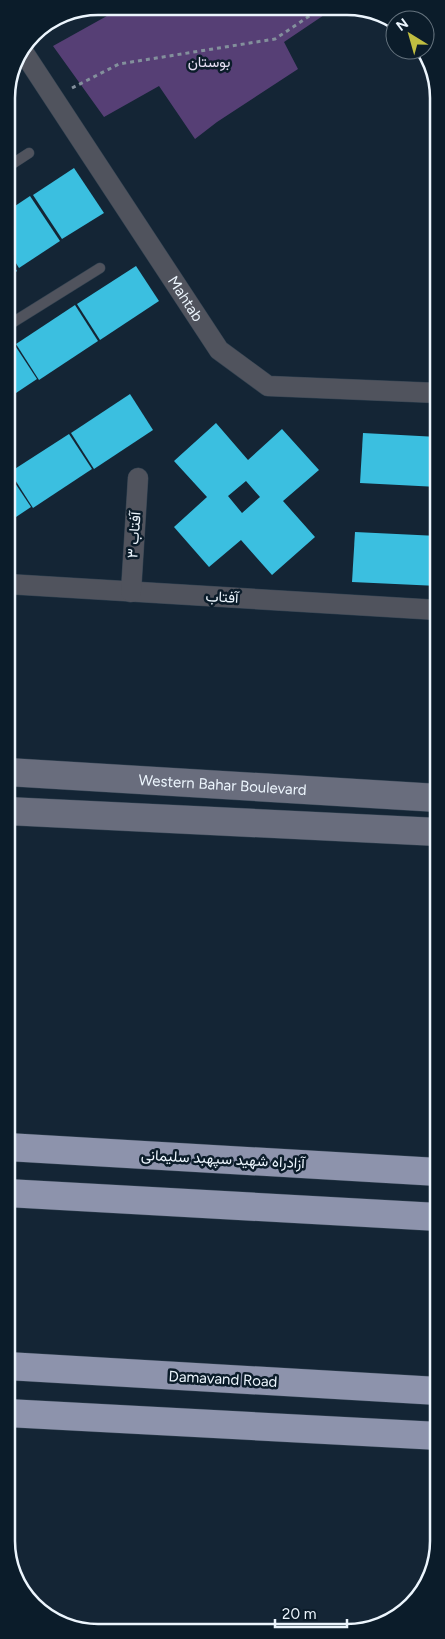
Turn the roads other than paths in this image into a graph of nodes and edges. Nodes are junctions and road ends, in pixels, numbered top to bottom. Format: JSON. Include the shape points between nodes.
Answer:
{"nodes":[{"id":1,"x":26,"y":57,"type":"edge"},
{"id":2,"x":29,"y":153,"type":"dead end"},
{"id":3,"x":15,"y":162,"type":"edge"},
{"id":4,"x":100,"y":268,"type":"dead end"},
{"id":5,"x":15,"y":320,"type":"edge"},
{"id":6,"x":430,"y":393,"type":"edge"},
{"id":7,"x":138,"y":478,"type":"dead end"},
{"id":8,"x":15,"y":585,"type":"edge"},
{"id":9,"x":131,"y":592,"type":"junction"},
{"id":10,"x":430,"y":610,"type":"edge"},
{"id":11,"x":15,"y":772,"type":"edge"},
{"id":12,"x":430,"y":798,"type":"edge"},
{"id":13,"x":15,"y":811,"type":"edge"},
{"id":14,"x":430,"y":832,"type":"edge"},
{"id":15,"x":15,"y":1147,"type":"edge"},
{"id":16,"x":430,"y":1162,"type":"edge"},
{"id":17,"x":371,"y":1168,"type":"junction"},
{"id":18,"x":430,"y":1172,"type":"edge"},
{"id":19,"x":15,"y":1193,"type":"edge"},
{"id":20,"x":430,"y":1217,"type":"edge"},
{"id":21,"x":15,"y":1366,"type":"edge"},
{"id":22,"x":430,"y":1391,"type":"edge"},
{"id":23,"x":15,"y":1413,"type":"edge"},
{"id":24,"x":430,"y":1436,"type":"edge"}],
"edges":[{"from":1,"to":6,"type":"street","name":"Mahtab","via":[[219,350],[268,386]]},
{"from":2,"to":3,"type":"lane"},
{"from":4,"to":5,"type":"lane"},
{"from":7,"to":9,"type":"street","name":"آفتاب ۳"},
{"from":8,"to":9,"type":"street","name":"آفتاب"},
{"from":9,"to":10,"type":"street","name":"آفتاب"},
{"from":11,"to":12,"type":"main road","name":"Western Bahar Boulevard"},
{"from":13,"to":14,"type":"main road"},
{"from":15,"to":17,"type":"highway","name":"آزادراه شهید سپهبد سلیمانی"},
{"from":16,"to":17,"type":"highway"},
{"from":17,"to":18,"type":"highway","name":"آزادراه شهید سپهبد سلیمانی"},
{"from":19,"to":20,"type":"highway"},
{"from":21,"to":22,"type":"highway","name":"Damavand Road"},
{"from":23,"to":24,"type":"highway"}]}
